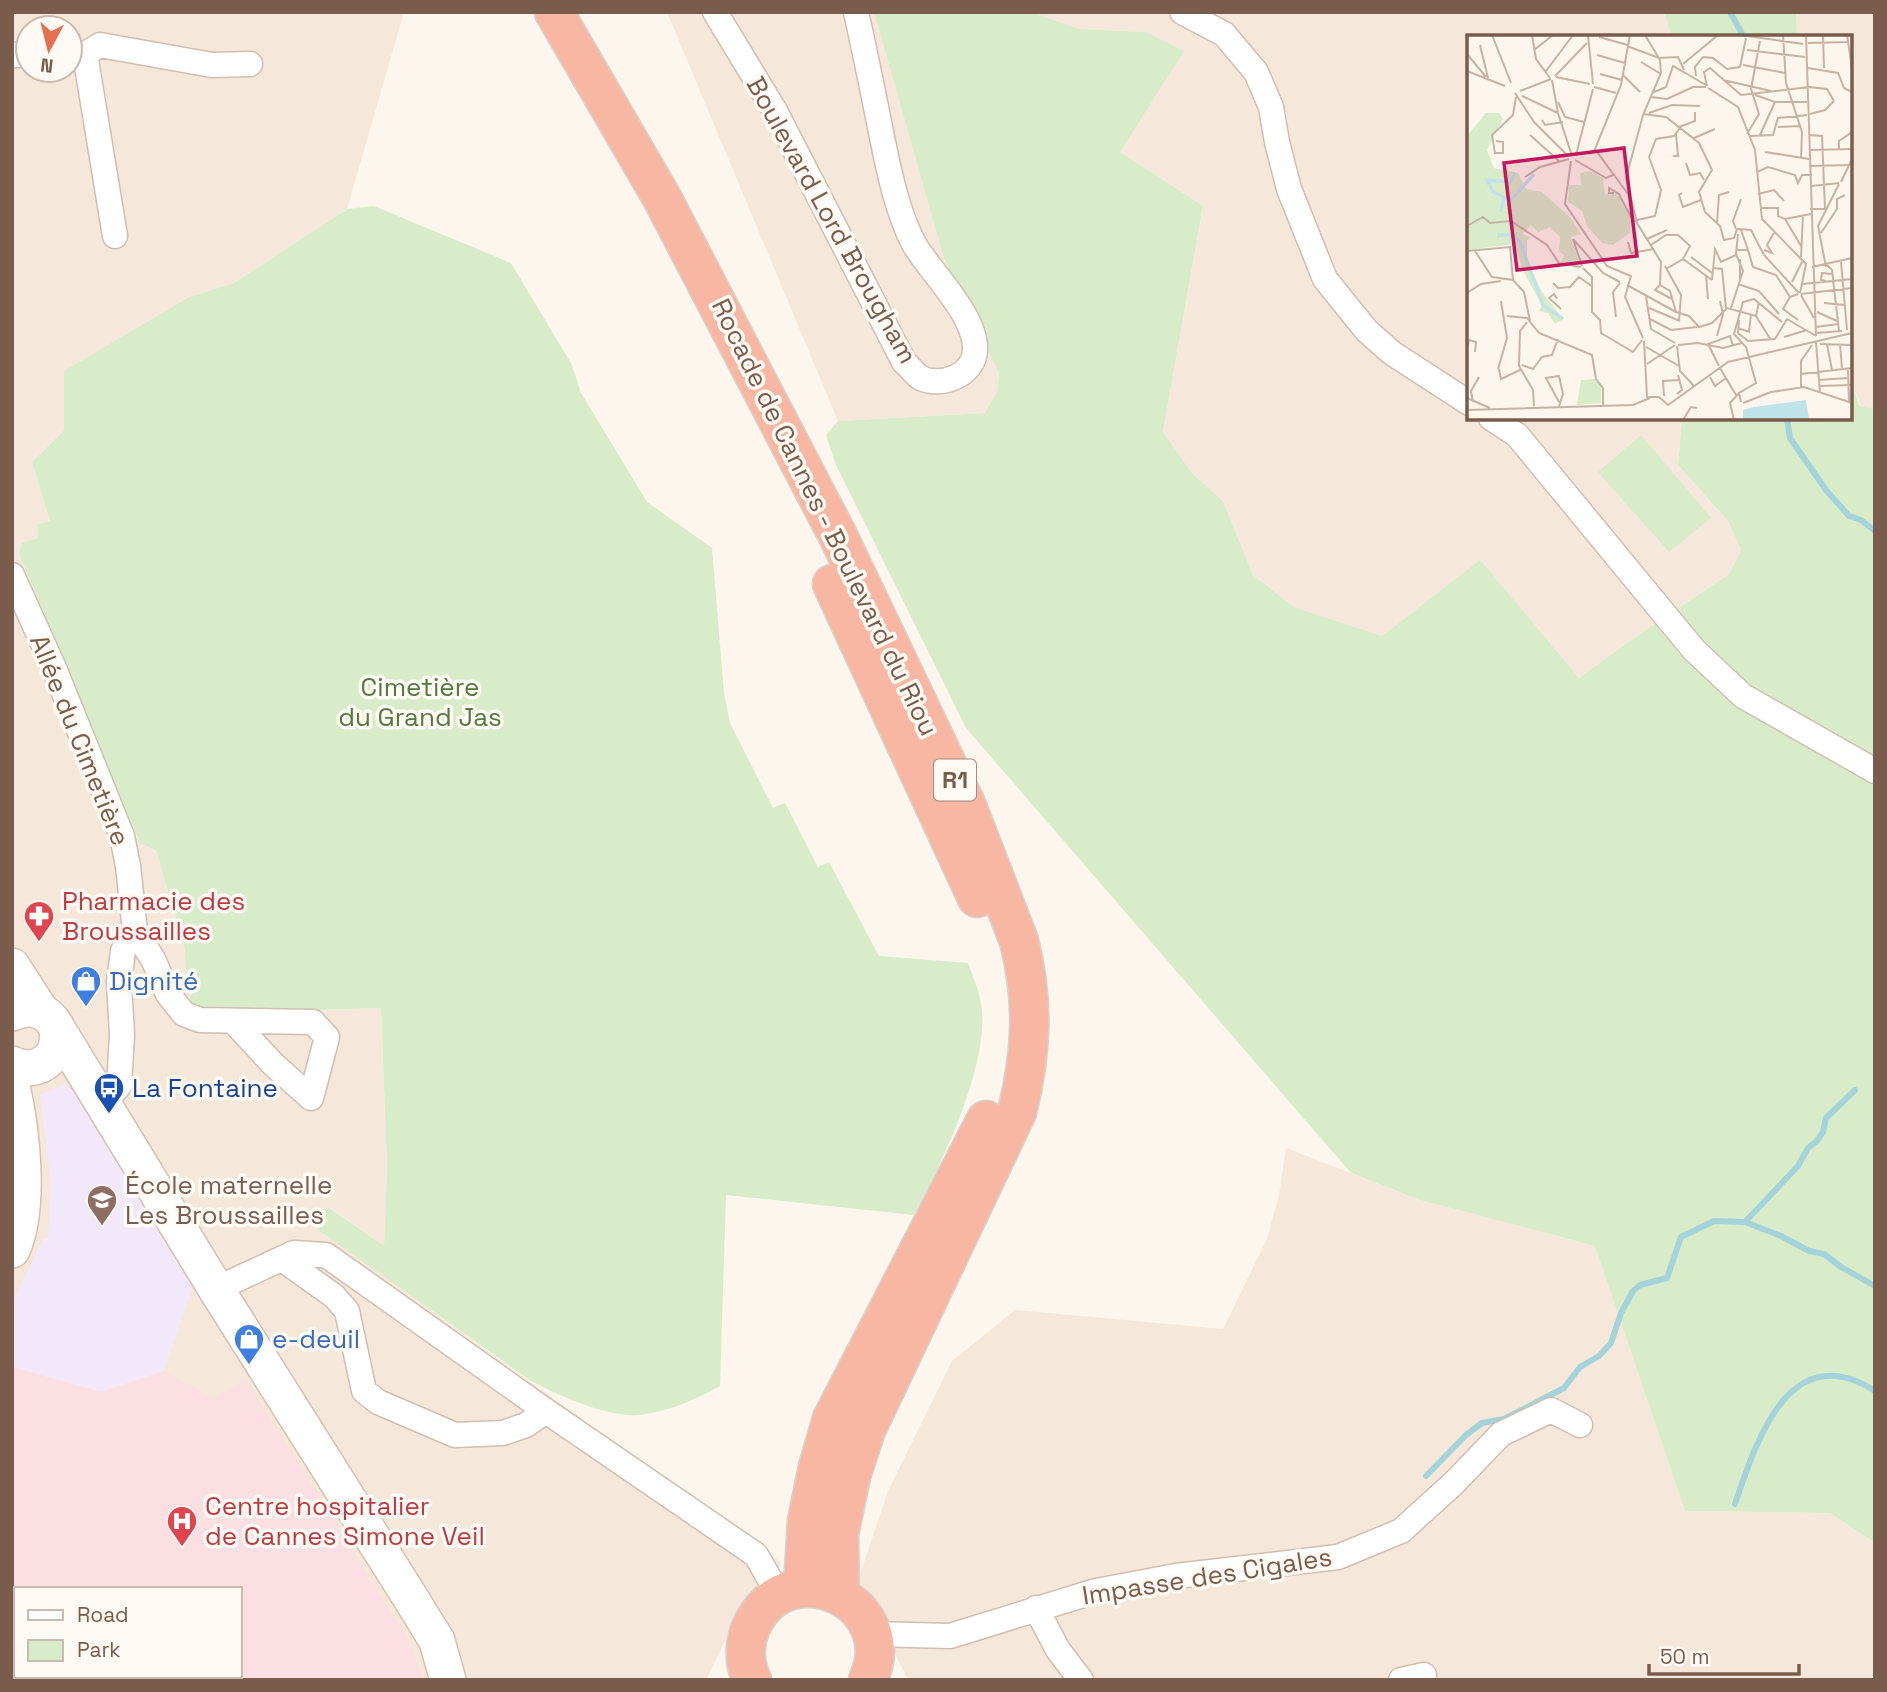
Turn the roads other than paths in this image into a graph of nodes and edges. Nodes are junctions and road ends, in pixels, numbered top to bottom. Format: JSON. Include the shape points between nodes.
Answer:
{"nodes":[{"id":1,"x":524,"y":12,"type":"edge"},
{"id":2,"x":554,"y":12,"type":"edge"},
{"id":3,"x":715,"y":12,"type":"edge"},
{"id":4,"x":856,"y":12,"type":"edge"},
{"id":5,"x":1182,"y":12,"type":"edge"},
{"id":6,"x":84,"y":51,"type":"edge"},
{"id":7,"x":250,"y":64,"type":"dead end"},
{"id":8,"x":83,"y":84,"type":"edge"},
{"id":9,"x":116,"y":236,"type":"dead end"},
{"id":10,"x":1467,"y":402,"type":"edge"},
{"id":11,"x":1494,"y":420,"type":"edge"},
{"id":12,"x":12,"y":575,"type":"edge"},
{"id":13,"x":1875,"y":771,"type":"edge"},
{"id":14,"x":135,"y":931,"type":"junction"},
{"id":15,"x":12,"y":965,"type":"edge"},
{"id":16,"x":233,"y":1021,"type":"dead end"},
{"id":17,"x":29,"y":1054,"type":"edge"},
{"id":18,"x":98,"y":1094,"type":"junction"},
{"id":19,"x":12,"y":1250,"type":"edge"},
{"id":20,"x":282,"y":1259,"type":"junction"},
{"id":21,"x":216,"y":1289,"type":"junction"},
{"id":22,"x":545,"y":1411,"type":"junction"},
{"id":23,"x":1580,"y":1425,"type":"dead end"},
{"id":24,"x":788,"y":1593,"type":"junction"},
{"id":25,"x":840,"y":1595,"type":"junction"},
{"id":26,"x":1036,"y":1608,"type":"junction"},
{"id":27,"x":871,"y":1666,"type":"edge"},
{"id":28,"x":748,"y":1677,"type":"edge"},
{"id":29,"x":448,"y":1680,"type":"edge"},
{"id":30,"x":1081,"y":1680,"type":"edge"}],
"edges":[{"from":1,"to":24,"type":"highway","name":"Rocade de Cannes - Boulevard du Riou","number":"R1","via":[[641,212],[815,548],[977,898],[1003,988],[1000,1071],[990,1111],[832,1419]]},
{"from":2,"to":25,"type":"highway","name":"Rocade de Cannes - Boulevard du Riou","number":"R1","via":[[669,209],[838,536],[966,804],[1024,959],[1031,1037],[1017,1111],[866,1430],[839,1534]]},
{"from":3,"to":4,"type":"street","name":"Boulevard Lord Brougham","via":[[775,111],[904,362],[920,377],[955,378],[971,365],[975,349],[969,325],[914,243],[892,184]]},
{"from":5,"to":10,"type":"street","via":[[1224,34],[1256,72],[1271,107],[1289,188],[1325,279],[1392,353]]},
{"from":6,"to":7,"type":"street","via":[[100,45],[212,65]]},
{"from":8,"to":9,"type":"street"},
{"from":11,"to":13,"type":"street","via":[[1517,435],[1694,650],[1743,696]]},
{"from":12,"to":14,"type":"street","name":"Allée du Cimetière","via":[[122,836]]},
{"from":14,"to":16,"type":"street","name":"Allée du Cimetière","via":[[168,995],[184,1014],[200,1020]]},
{"from":14,"to":18,"type":"street","via":[[123,951],[119,982],[119,1086]]},
{"from":15,"to":17,"type":"street"},
{"from":17,"to":18,"type":"street"},
{"from":17,"to":19,"type":"street","via":[[20,1227]]},
{"from":18,"to":21,"type":"street"},
{"from":20,"to":21,"type":"street"},
{"from":20,"to":22,"type":"street","via":[[294,1253],[326,1255]]},
{"from":20,"to":22,"type":"street","via":[[334,1296],[347,1311],[364,1391],[378,1402],[455,1435],[503,1433],[526,1425]]},
{"from":21,"to":29,"type":"street","via":[[437,1641]]},
{"from":22,"to":24,"type":"street","via":[[756,1555],[772,1583]]},
{"from":23,"to":26,"type":"street","name":"Impasse des Cigales","via":[[1550,1410],[1501,1434],[1401,1531],[1338,1557],[1177,1576]]},
{"from":24,"to":25,"type":"highway","via":[[822,1588]]},
{"from":24,"to":28,"type":"highway","via":[[758,1612],[745,1651]]},
{"from":25,"to":27,"type":"highway","via":[[865,1618]]},
{"from":26,"to":27,"type":"street","name":"Impasse des Cigales"},
{"from":26,"to":30,"type":"street","via":[[1058,1650]]}]}
